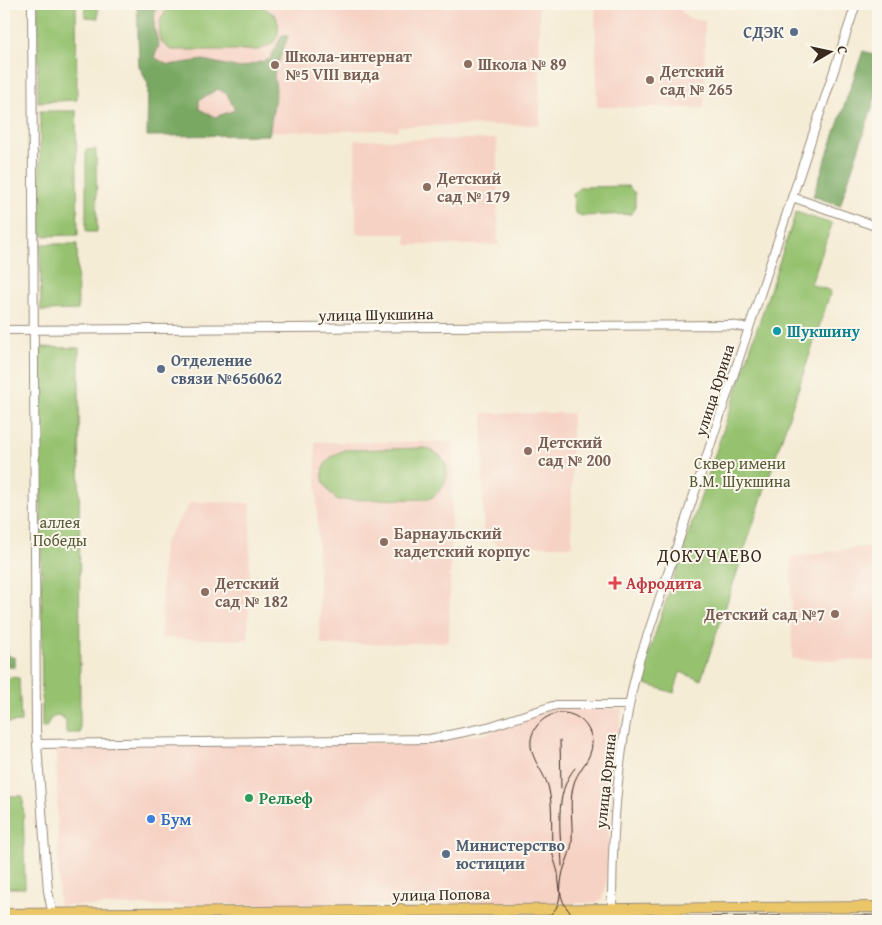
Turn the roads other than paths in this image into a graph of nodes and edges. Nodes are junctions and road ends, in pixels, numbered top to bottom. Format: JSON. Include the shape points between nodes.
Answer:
{"nodes":[{"id":1,"x":32,"y":4,"type":"edge"},
{"id":2,"x":856,"y":4,"type":"edge"},
{"id":3,"x":792,"y":197,"type":"junction"},
{"id":4,"x":878,"y":228,"type":"edge"},
{"id":5,"x":749,"y":328,"type":"junction"},
{"id":6,"x":4,"y":330,"type":"edge"},
{"id":7,"x":34,"y":330,"type":"junction"},
{"id":8,"x":628,"y":705,"type":"junction"},
{"id":9,"x":37,"y":744,"type":"junction"},
{"id":10,"x":878,"y":907,"type":"edge"},
{"id":11,"x":612,"y":908,"type":"junction"},
{"id":12,"x":401,"y":909,"type":"junction"},
{"id":13,"x":4,"y":914,"type":"edge"},
{"id":14,"x":54,"y":917,"type":"edge"},
{"id":15,"x":403,"y":921,"type":"edge"},
{"id":16,"x":612,"y":921,"type":"edge"}],
"edges":[{"from":1,"to":7,"type":"street"},
{"from":2,"to":3,"type":"street","name":"улица Юрина"},
{"from":3,"to":4,"type":"street"},
{"from":3,"to":5,"type":"street","name":"улица Юрина"},
{"from":5,"to":7,"type":"street","name":"улица Шукшина","via":[[730,325]]},
{"from":5,"to":8,"type":"street","name":"улица Юрина","via":[[648,631]]},
{"from":6,"to":7,"type":"street","name":"улица Шукшина"},
{"from":7,"to":9,"type":"street"},
{"from":8,"to":9,"type":"street","via":[[556,705],[488,727],[430,739]]},
{"from":8,"to":11,"type":"street","name":"улица Юрина","via":[[615,815]]},
{"from":9,"to":14,"type":"street","via":[[48,891]]},
{"from":10,"to":11,"type":"main road","name":"улица Попова"},
{"from":11,"to":12,"type":"main road","name":"улица Попова"},
{"from":11,"to":16,"type":"main road"},
{"from":12,"to":14,"type":"main road","name":"улица Попова"},
{"from":12,"to":15,"type":"main road"},
{"from":13,"to":14,"type":"main road","name":"улица Попова"}]}
